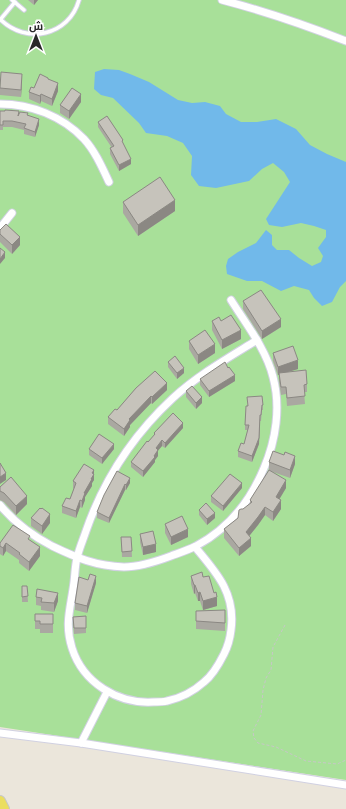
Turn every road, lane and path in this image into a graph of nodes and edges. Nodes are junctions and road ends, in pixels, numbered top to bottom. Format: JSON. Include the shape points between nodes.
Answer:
{"nodes":[{"id":1,"x":79,"y":0,"type":"edge"},
{"id":2,"x":222,"y":0,"type":"edge"},
{"id":3,"x":13,"y":1,"type":"edge"},
{"id":4,"x":24,"y":10,"type":"dead end"},
{"id":5,"x":0,"y":20,"type":"edge"},
{"id":6,"x":346,"y":41,"type":"edge"},
{"id":7,"x":0,"y":104,"type":"edge"},
{"id":8,"x":109,"y":182,"type":"dead end"},
{"id":9,"x":12,"y":213,"type":"dead end"},
{"id":10,"x":0,"y":228,"type":"edge"},
{"id":11,"x":231,"y":300,"type":"dead end"},
{"id":12,"x":257,"y":340,"type":"junction"},
{"id":13,"x":0,"y":505,"type":"edge"},
{"id":14,"x":195,"y":547,"type":"junction"},
{"id":15,"x":77,"y":558,"type":"junction"},
{"id":16,"x":285,"y":625,"type":"dead end"},
{"id":17,"x":107,"y":692,"type":"junction"},
{"id":18,"x":0,"y":733,"type":"edge"},
{"id":19,"x":81,"y":743,"type":"junction"},
{"id":20,"x":346,"y":760,"type":"edge"},
{"id":21,"x":346,"y":785,"type":"edge"},
{"id":22,"x":0,"y":801,"type":"edge"},
{"id":23,"x":4,"y":809,"type":"edge"}],
"edges":[{"from":1,"to":5,"type":"lane","via":[[76,10],[68,20],[46,33],[33,35],[20,32]]},
{"from":2,"to":6,"type":"street","via":[[296,22]]},
{"from":3,"to":4,"type":"lane"},
{"from":3,"to":5,"type":"lane"},
{"from":7,"to":8,"type":"street","via":[[39,110],[65,122],[84,139],[99,159]]},
{"from":9,"to":10,"type":"street"},
{"from":11,"to":12,"type":"street"},
{"from":12,"to":14,"type":"street","via":[[273,377],[277,403],[275,434],[268,458],[242,509],[222,529]]},
{"from":12,"to":15,"type":"street","via":[[228,357],[174,397],[128,447],[94,506]]},
{"from":13,"to":15,"type":"street","via":[[7,514],[37,538]]},
{"from":14,"to":15,"type":"street","via":[[150,564],[124,567]]},
{"from":14,"to":17,"type":"street","via":[[224,585],[230,600],[232,620],[229,645],[219,665],[206,682],[187,694],[166,702],[144,702]]},
{"from":15,"to":17,"type":"street","via":[[69,611],[68,631],[72,650],[82,670]]},
{"from":16,"to":20,"type":"path","via":[[273,647],[271,670],[266,678],[261,715],[253,731],[254,738],[258,743],[276,747],[306,761],[337,764]]},
{"from":17,"to":19,"type":"street"},
{"from":18,"to":19,"type":"street"},
{"from":19,"to":21,"type":"street"},
{"from":22,"to":23,"type":"main road"}]}
